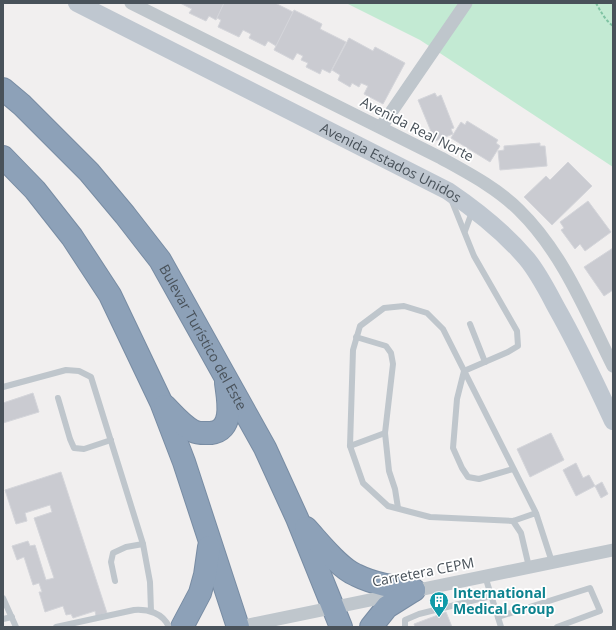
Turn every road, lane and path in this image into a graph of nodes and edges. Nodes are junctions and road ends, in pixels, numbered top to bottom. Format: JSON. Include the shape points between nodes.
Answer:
{"nodes":[{"id":1,"x":77,"y":3,"type":"edge"},
{"id":2,"x":131,"y":3,"type":"edge"},
{"id":3,"x":466,"y":3,"type":"edge"},
{"id":4,"x":596,"y":3,"type":"edge"},
{"id":5,"x":613,"y":26,"type":"edge"},
{"id":6,"x":3,"y":89,"type":"edge"},
{"id":7,"x":381,"y":128,"type":"junction"},
{"id":8,"x":3,"y":156,"type":"edge"},
{"id":9,"x":448,"y":190,"type":"junction"},
{"id":10,"x":474,"y":208,"type":"junction"},
{"id":11,"x":465,"y":231,"type":"junction"},
{"id":12,"x":470,"y":324,"type":"dead end"},
{"id":13,"x":356,"y":337,"type":"junction"},
{"id":14,"x":485,"y":362,"type":"junction"},
{"id":15,"x":613,"y":366,"type":"edge"},
{"id":16,"x":464,"y":371,"type":"junction"},
{"id":17,"x":225,"y":375,"type":"junction"},
{"id":18,"x":3,"y":387,"type":"edge"},
{"id":19,"x":58,"y":398,"type":"dead end"},
{"id":20,"x":161,"y":402,"type":"junction"},
{"id":21,"x":613,"y":421,"type":"edge"},
{"id":22,"x":385,"y":432,"type":"junction"},
{"id":23,"x":111,"y":440,"type":"junction"},
{"id":24,"x":350,"y":446,"type":"junction"},
{"id":25,"x":513,"y":469,"type":"junction"},
{"id":26,"x":398,"y":508,"type":"junction"},
{"id":27,"x":536,"y":513,"type":"junction"},
{"id":28,"x":297,"y":518,"type":"junction"},
{"id":29,"x":513,"y":521,"type":"junction"},
{"id":30,"x":209,"y":542,"type":"junction"},
{"id":31,"x":143,"y":544,"type":"junction"},
{"id":32,"x":613,"y":550,"type":"edge"},
{"id":33,"x":552,"y":562,"type":"junction"},
{"id":34,"x":528,"y":567,"type":"junction"},
{"id":35,"x":485,"y":576,"type":"junction"},
{"id":36,"x":115,"y":581,"type":"dead end"},
{"id":37,"x":414,"y":590,"type":"junction"},
{"id":38,"x":491,"y":596,"type":"junction"},
{"id":39,"x":3,"y":598,"type":"edge"},
{"id":40,"x":151,"y":611,"type":"junction"},
{"id":41,"x":12,"y":617,"type":"junction"},
{"id":42,"x":337,"y":617,"type":"edge"},
{"id":43,"x":498,"y":617,"type":"junction"},
{"id":44,"x":3,"y":619,"type":"edge"},
{"id":45,"x":16,"y":627,"type":"edge"},
{"id":46,"x":56,"y":627,"type":"edge"},
{"id":47,"x":169,"y":627,"type":"edge"},
{"id":48,"x":182,"y":627,"type":"edge"},
{"id":49,"x":238,"y":627,"type":"edge"},
{"id":50,"x":371,"y":627,"type":"edge"},
{"id":51,"x":405,"y":627,"type":"edge"},
{"id":52,"x":501,"y":627,"type":"edge"},
{"id":53,"x":557,"y":627,"type":"edge"}],
"edges":[{"from":1,"to":9,"type":"street","name":"Avenida Estados Unidos"},
{"from":2,"to":7,"type":"street","name":"Avenida Real Norte"},
{"from":3,"to":7,"type":"street"},
{"from":4,"to":5,"type":"path","via":[[600,12]]},
{"from":6,"to":17,"type":"highway","name":"Bulevar Turístico del Este","via":[[89,172],[160,260]]},
{"from":7,"to":15,"type":"street","name":"Avenida Real Norte","via":[[468,172],[519,209],[540,231],[557,256]]},
{"from":8,"to":20,"type":"highway","via":[[35,190],[72,237],[110,295]]},
{"from":9,"to":10,"type":"street","name":"Avenida Estados Unidos"},
{"from":9,"to":11,"type":"lane"},
{"from":10,"to":11,"type":"lane"},
{"from":10,"to":21,"type":"street","name":"Avenida Estados Unidos","via":[[510,241],[539,275]]},
{"from":11,"to":14,"type":"lane","via":[[474,256],[517,331],[518,346]]},
{"from":12,"to":14,"type":"lane"},
{"from":13,"to":16,"type":"lane","via":[[360,326],[384,308],[404,306],[427,313],[443,329]]},
{"from":13,"to":22,"type":"lane","via":[[386,346],[391,354],[393,364]]},
{"from":13,"to":24,"type":"lane","via":[[353,350]]},
{"from":14,"to":16,"type":"lane"},
{"from":16,"to":25,"type":"lane"},
{"from":16,"to":25,"type":"lane","via":[[457,399],[453,448],[462,468],[468,477],[479,479]]},
{"from":17,"to":20,"type":"highway","via":[[228,415],[221,430],[214,433],[192,430]]},
{"from":17,"to":28,"type":"highway","name":"Bulevar Turístico del Este","via":[[265,448]]},
{"from":18,"to":23,"type":"lane","via":[[66,370],[79,371],[91,377]]},
{"from":19,"to":23,"type":"lane","via":[[74,448],[84,449]]},
{"from":20,"to":30,"type":"highway","via":[[184,462]]},
{"from":22,"to":24,"type":"lane"},
{"from":22,"to":26,"type":"lane","via":[[389,471]]},
{"from":23,"to":31,"type":"lane"},
{"from":24,"to":26,"type":"lane","via":[[363,483],[388,506]]},
{"from":25,"to":27,"type":"lane"},
{"from":26,"to":29,"type":"lane","via":[[430,517]]},
{"from":27,"to":29,"type":"lane"},
{"from":27,"to":33,"type":"lane"},
{"from":28,"to":37,"type":"highway","via":[[334,559],[355,575],[384,585]]},
{"from":28,"to":42,"type":"highway","name":"Bulevar Turístico del Este"},
{"from":29,"to":34,"type":"lane","via":[[521,533]]},
{"from":30,"to":48,"type":"highway","via":[[200,593]]},
{"from":30,"to":49,"type":"highway"},
{"from":31,"to":36,"type":"lane","via":[[126,547],[113,554],[111,562]]},
{"from":31,"to":40,"type":"lane","via":[[150,582]]},
{"from":32,"to":33,"type":"street","name":"Carretera CEPM"},
{"from":33,"to":34,"type":"street","name":"Carretera CEPM"},
{"from":34,"to":35,"type":"street","name":"Carretera CEPM"},
{"from":35,"to":37,"type":"street","name":"Carretera CEPM"},
{"from":35,"to":38,"type":"lane"},
{"from":37,"to":42,"type":"street","name":"Carretera CEPM"},
{"from":37,"to":50,"type":"highway","via":[[387,607]]},
{"from":38,"to":43,"type":"lane"},
{"from":38,"to":51,"type":"lane","via":[[419,614],[405,620]]},
{"from":39,"to":41,"type":"lane"},
{"from":40,"to":46,"type":"lane","via":[[134,610]]},
{"from":40,"to":47,"type":"lane","via":[[166,621]]},
{"from":41,"to":44,"type":"lane"},
{"from":41,"to":45,"type":"lane"},
{"from":42,"to":49,"type":"street","name":"Carretera CEPM"},
{"from":43,"to":52,"type":"lane"},
{"from":43,"to":53,"type":"lane","via":[[590,588],[600,610]]}]}
